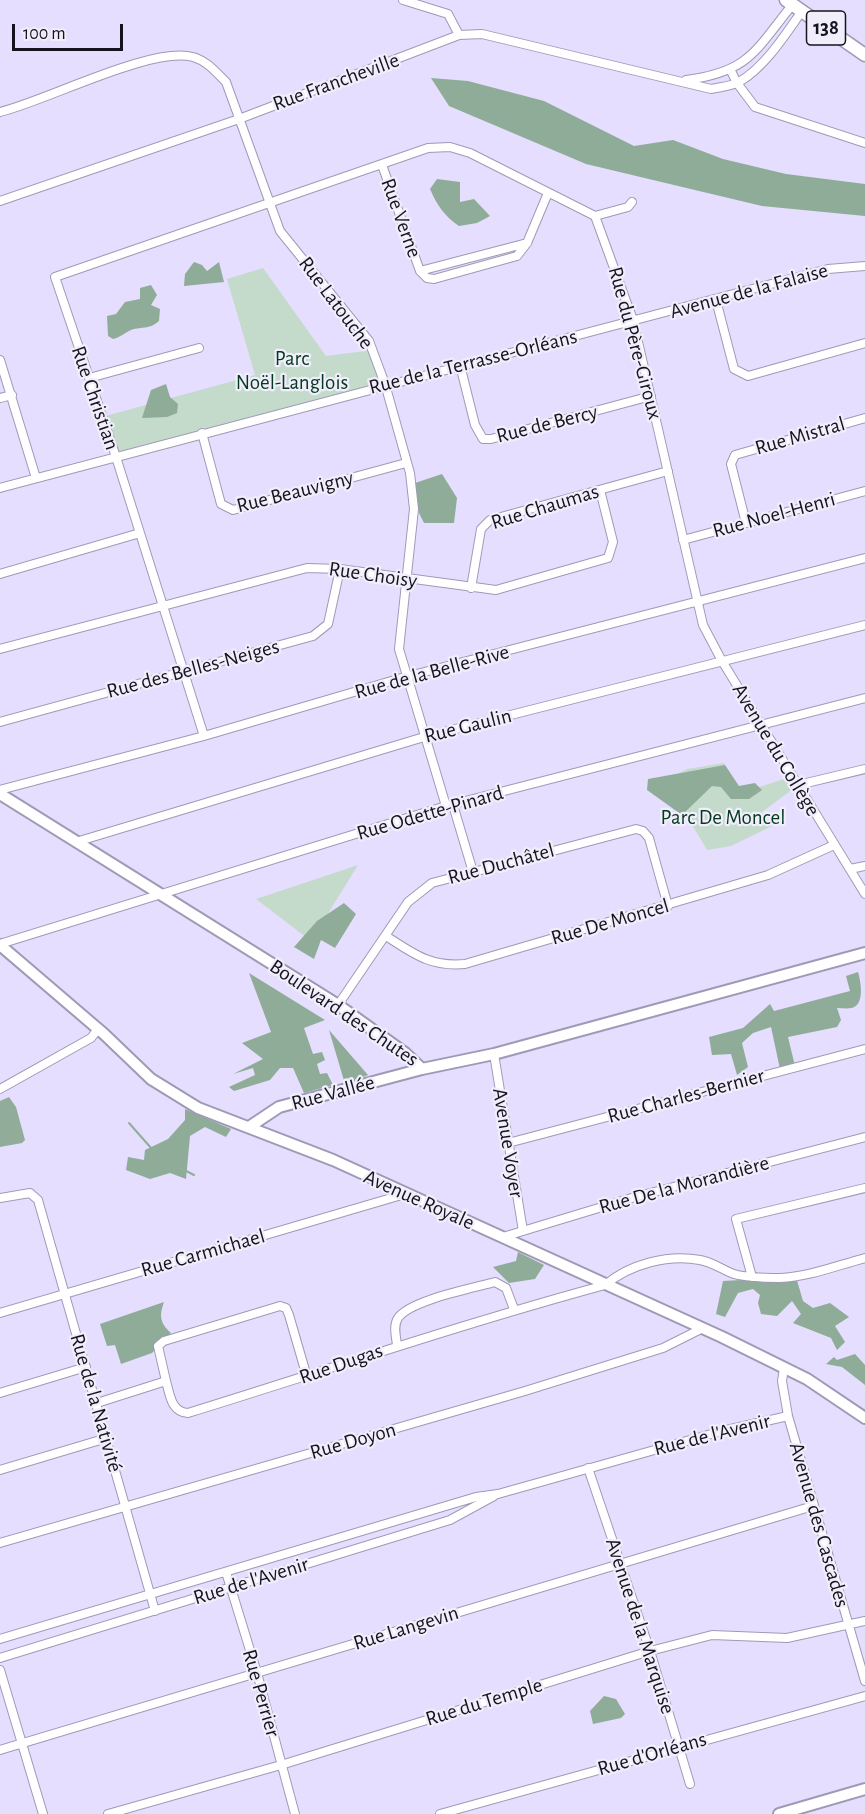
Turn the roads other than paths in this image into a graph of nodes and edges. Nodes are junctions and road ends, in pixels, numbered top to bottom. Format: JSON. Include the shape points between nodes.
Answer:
{"nodes":[{"id":1,"x":403,"y":0,"type":"edge"},
{"id":2,"x":794,"y":5,"type":"edge"},
{"id":3,"x":459,"y":35,"type":"junction"},
{"id":4,"x":865,"y":56,"type":"edge"},
{"id":5,"x":731,"y":71,"type":"junction"},
{"id":6,"x":678,"y":81,"type":"junction"},
{"id":7,"x":737,"y":84,"type":"junction"},
{"id":8,"x":0,"y":112,"type":"edge"},
{"id":9,"x":239,"y":118,"type":"junction"},
{"id":10,"x":865,"y":143,"type":"edge"},
{"id":11,"x":382,"y":165,"type":"junction"},
{"id":12,"x":548,"y":193,"type":"junction"},
{"id":13,"x":0,"y":201,"type":"edge"},
{"id":14,"x":269,"y":202,"type":"junction"},
{"id":15,"x":632,"y":202,"type":"dead end"},
{"id":16,"x":595,"y":216,"type":"junction"},
{"id":17,"x":865,"y":266,"type":"edge"},
{"id":18,"x":716,"y":300,"type":"junction"},
{"id":19,"x":633,"y":320,"type":"junction"},
{"id":20,"x":865,"y":343,"type":"edge"},
{"id":21,"x":200,"y":348,"type":"dead end"},
{"id":22,"x":0,"y":360,"type":"edge"},
{"id":23,"x":460,"y":366,"type":"junction"},
{"id":24,"x":89,"y":378,"type":"junction"},
{"id":25,"x":385,"y":384,"type":"junction"},
{"id":26,"x":12,"y":395,"type":"junction"},
{"id":27,"x":651,"y":396,"type":"junction"},
{"id":28,"x":0,"y":398,"type":"edge"},
{"id":29,"x":865,"y":418,"type":"edge"},
{"id":30,"x":202,"y":432,"type":"junction"},
{"id":31,"x":116,"y":457,"type":"junction"},
{"id":32,"x":406,"y":463,"type":"junction"},
{"id":33,"x":668,"y":471,"type":"junction"},
{"id":34,"x":36,"y":478,"type":"junction"},
{"id":35,"x":0,"y":488,"type":"edge"},
{"id":36,"x":600,"y":489,"type":"junction"},
{"id":37,"x":865,"y":490,"type":"edge"},
{"id":38,"x":746,"y":523,"type":"junction"},
{"id":39,"x":140,"y":533,"type":"junction"},
{"id":40,"x":683,"y":540,"type":"junction"},
{"id":41,"x":865,"y":558,"type":"edge"},
{"id":42,"x":340,"y":568,"type":"junction"},
{"id":43,"x":0,"y":574,"type":"edge"},
{"id":44,"x":407,"y":579,"type":"junction"},
{"id":45,"x":471,"y":588,"type":"junction"},
{"id":46,"x":698,"y":602,"type":"junction"},
{"id":47,"x":163,"y":606,"type":"junction"},
{"id":48,"x":865,"y":625,"type":"edge"},
{"id":49,"x":0,"y":649,"type":"edge"},
{"id":50,"x":722,"y":662,"type":"junction"},
{"id":51,"x":183,"y":672,"type":"junction"},
{"id":52,"x":405,"y":677,"type":"junction"},
{"id":53,"x":865,"y":698,"type":"edge"},
{"id":54,"x":0,"y":722,"type":"edge"},
{"id":55,"x":760,"y":724,"type":"junction"},
{"id":56,"x":204,"y":736,"type":"junction"},
{"id":57,"x":424,"y":737,"type":"junction"},
{"id":58,"x":865,"y":769,"type":"edge"},
{"id":59,"x":798,"y":785,"type":"junction"},
{"id":60,"x":0,"y":792,"type":"edge"},
{"id":61,"x":450,"y":806,"type":"junction"},
{"id":62,"x":76,"y":842,"type":"junction"},
{"id":63,"x":834,"y":845,"type":"junction"},
{"id":64,"x":865,"y":866,"type":"edge"},
{"id":65,"x":850,"y":869,"type":"junction"},
{"id":66,"x":473,"y":872,"type":"junction"},
{"id":67,"x":865,"y":894,"type":"edge"},
{"id":68,"x":163,"y":895,"type":"junction"},
{"id":69,"x":668,"y":906,"type":"junction"},
{"id":70,"x":386,"y":936,"type":"junction"},
{"id":71,"x":0,"y":944,"type":"edge"},
{"id":72,"x":865,"y":953,"type":"edge"},
{"id":73,"x":338,"y":1005,"type":"junction"},
{"id":74,"x":98,"y":1029,"type":"junction"},
{"id":75,"x":865,"y":1049,"type":"edge"},
{"id":76,"x":494,"y":1054,"type":"junction"},
{"id":77,"x":422,"y":1069,"type":"junction"},
{"id":78,"x":0,"y":1089,"type":"edge"},
{"id":79,"x":249,"y":1127,"type":"junction"},
{"id":80,"x":865,"y":1137,"type":"edge"},
{"id":81,"x":508,"y":1143,"type":"junction"},
{"id":82,"x":865,"y":1188,"type":"edge"},
{"id":83,"x":405,"y":1194,"type":"junction"},
{"id":84,"x":0,"y":1198,"type":"edge"},
{"id":85,"x":523,"y":1231,"type":"junction"},
{"id":86,"x":503,"y":1237,"type":"junction"},
{"id":87,"x":865,"y":1258,"type":"edge"},
{"id":88,"x":752,"y":1277,"type":"junction"},
{"id":89,"x":605,"y":1285,"type":"junction"},
{"id":90,"x":64,"y":1294,"type":"junction"},
{"id":91,"x":514,"y":1310,"type":"junction"},
{"id":92,"x":0,"y":1313,"type":"edge"},
{"id":93,"x":701,"y":1329,"type":"junction"},
{"id":94,"x":397,"y":1345,"type":"junction"},
{"id":95,"x":86,"y":1367,"type":"junction"},
{"id":96,"x":784,"y":1368,"type":"junction"},
{"id":97,"x":307,"y":1377,"type":"junction"},
{"id":98,"x":166,"y":1381,"type":"junction"},
{"id":99,"x":0,"y":1393,"type":"edge"},
{"id":100,"x":97,"y":1403,"type":"junction"},
{"id":101,"x":788,"y":1416,"type":"junction"},
{"id":102,"x":865,"y":1418,"type":"edge"},
{"id":103,"x":107,"y":1438,"type":"junction"},
{"id":104,"x":588,"y":1468,"type":"junction"},
{"id":105,"x":0,"y":1470,"type":"edge"},
{"id":106,"x":498,"y":1494,"type":"junction"},
{"id":107,"x":125,"y":1506,"type":"junction"},
{"id":108,"x":813,"y":1506,"type":"junction"},
{"id":109,"x":0,"y":1543,"type":"edge"},
{"id":110,"x":621,"y":1563,"type":"junction"},
{"id":111,"x":226,"y":1572,"type":"junction"},
{"id":112,"x":230,"y":1587,"type":"junction"},
{"id":113,"x":150,"y":1593,"type":"junction"},
{"id":114,"x":155,"y":1611,"type":"junction"},
{"id":115,"x":865,"y":1621,"type":"edge"},
{"id":116,"x":848,"y":1625,"type":"junction"},
{"id":117,"x":0,"y":1639,"type":"edge"},
{"id":118,"x":650,"y":1651,"type":"junction"},
{"id":119,"x":0,"y":1658,"type":"edge"},
{"id":120,"x":0,"y":1670,"type":"edge"},
{"id":121,"x":257,"y":1673,"type":"junction"},
{"id":122,"x":865,"y":1681,"type":"edge"},
{"id":123,"x":865,"y":1696,"type":"edge"},
{"id":124,"x":22,"y":1743,"type":"junction"},
{"id":125,"x":677,"y":1746,"type":"junction"},
{"id":126,"x":0,"y":1750,"type":"edge"},
{"id":127,"x":281,"y":1765,"type":"junction"},
{"id":128,"x":690,"y":1784,"type":"dead end"},
{"id":129,"x":865,"y":1789,"type":"edge"},
{"id":130,"x":43,"y":1814,"type":"edge"},
{"id":131,"x":108,"y":1814,"type":"edge"},
{"id":132,"x":294,"y":1814,"type":"edge"},
{"id":133,"x":440,"y":1814,"type":"edge"},
{"id":134,"x":779,"y":1814,"type":"edge"}],
"edges":[{"from":1,"to":3,"type":"street","via":[[448,14]]},
{"from":2,"to":4,"type":"main road","number":"138"},
{"from":2,"to":5,"type":"street","name":"Rue Francheville","via":[[762,44]]},
{"from":2,"to":7,"type":"street","via":[[772,52]]},
{"from":3,"to":6,"type":"street","name":"Rue Francheville","via":[[482,34]]},
{"from":3,"to":9,"type":"street","name":"Rue Francheville"},
{"from":5,"to":6,"type":"street","name":"Rue Francheville"},
{"from":5,"to":7,"type":"street"},
{"from":6,"to":7,"type":"street","name":"Rue Francheville","via":[[711,89]]},
{"from":7,"to":10,"type":"street","via":[[755,107]]},
{"from":8,"to":9,"type":"street","name":"Rue Latouche","via":[[138,63],[170,56],[193,57],[209,65],[226,82]]},
{"from":9,"to":13,"type":"street","name":"Rue Francheville"},
{"from":9,"to":14,"type":"street","name":"Rue Latouche"},
{"from":11,"to":12,"type":"street","via":[[428,148],[450,147],[470,153]]},
{"from":11,"to":12,"type":"street","name":"Rue Verne","via":[[420,271],[427,278],[517,256],[527,243]]},
{"from":11,"to":14,"type":"street"},
{"from":12,"to":16,"type":"street"},
{"from":14,"to":24,"type":"street","name":"Rue Christian","via":[[55,277]]},
{"from":14,"to":25,"type":"street","name":"Rue Latouche","via":[[280,231],[369,341]]},
{"from":15,"to":16,"type":"street","via":[[628,207]]},
{"from":16,"to":19,"type":"street","name":"Rue du Père-Giroux"},
{"from":17,"to":18,"type":"street","name":"Avenue de la Falaise","via":[[828,268]]},
{"from":18,"to":19,"type":"street","name":"Avenue de la Falaise"},
{"from":18,"to":20,"type":"street","via":[[734,369],[741,375]]},
{"from":19,"to":23,"type":"street","name":"Rue de la Terrasse-Orléans"},
{"from":19,"to":27,"type":"street","name":"Rue du Père-Giroux"},
{"from":21,"to":24,"type":"street"},
{"from":22,"to":26,"type":"street"},
{"from":23,"to":25,"type":"street","name":"Rue de la Terrasse-Orléans"},
{"from":23,"to":27,"type":"street","name":"Rue de Bercy","via":[[475,425],[483,439]]},
{"from":24,"to":31,"type":"street","name":"Rue Christian"},
{"from":25,"to":30,"type":"street","name":"Rue de la Terrasse-Orléans"},
{"from":25,"to":32,"type":"street","name":"Rue Latouche"},
{"from":26,"to":28,"type":"street"},
{"from":26,"to":34,"type":"street"},
{"from":27,"to":33,"type":"street","name":"Rue du Père-Giroux"},
{"from":29,"to":38,"type":"street","name":"Rue Mistral","via":[[735,454],[731,464]]},
{"from":30,"to":31,"type":"street","name":"Rue de la Terrasse-Orléans"},
{"from":30,"to":32,"type":"street","name":"Rue Beauvigny","via":[[221,504],[226,509]]},
{"from":31,"to":34,"type":"street","name":"Rue de la Terrasse-Orléans"},
{"from":31,"to":39,"type":"street","name":"Rue Christian"},
{"from":32,"to":44,"type":"street","name":"Rue Latouche","via":[[414,509]]},
{"from":33,"to":36,"type":"street","name":"Rue Chaumas"},
{"from":33,"to":40,"type":"street","name":"Rue du Père-Giroux"},
{"from":34,"to":35,"type":"street","name":"Rue de la Terrasse-Orléans"},
{"from":36,"to":45,"type":"street","name":"Rue Chaumas","via":[[484,524]]},
{"from":36,"to":45,"type":"street","name":"Rue Choisy","via":[[613,542],[608,558],[502,590]]},
{"from":37,"to":38,"type":"street","name":"Rue Noel-Henri"},
{"from":38,"to":40,"type":"street","name":"Rue Noel-Henri"},
{"from":39,"to":43,"type":"street"},
{"from":39,"to":47,"type":"street","name":"Rue Christian"},
{"from":40,"to":46,"type":"street","name":"Rue du Père-Giroux"},
{"from":41,"to":46,"type":"street","name":"Rue de la Belle-Rive"},
{"from":42,"to":44,"type":"street","name":"Rue Choisy"},
{"from":42,"to":47,"type":"street","name":"Rue Choisy","via":[[307,568]]},
{"from":42,"to":51,"type":"street","name":"Rue des Belles-Neiges","via":[[328,624],[322,632]]},
{"from":44,"to":45,"type":"street","name":"Rue Choisy"},
{"from":44,"to":52,"type":"street","name":"Rue Latouche","via":[[398,636]]},
{"from":46,"to":50,"type":"street","name":"Avenue du Collège","via":[[703,625]]},
{"from":46,"to":52,"type":"street","name":"Rue de la Belle-Rive"},
{"from":47,"to":49,"type":"street","name":"Rue Choisy"},
{"from":47,"to":51,"type":"street","name":"Rue Christian"},
{"from":48,"to":50,"type":"street","name":"Rue Gaulin"},
{"from":50,"to":55,"type":"street","name":"Avenue du Collège"},
{"from":50,"to":57,"type":"street","name":"Rue Gaulin"},
{"from":51,"to":54,"type":"street","name":"Rue des Belles-Neiges"},
{"from":51,"to":56,"type":"street","name":"Rue Christian"},
{"from":52,"to":56,"type":"street","name":"Rue de la Belle-Rive"},
{"from":52,"to":57,"type":"street","name":"Rue Latouche"},
{"from":53,"to":55,"type":"street","name":"Rue Odette-Pinard"},
{"from":55,"to":59,"type":"street","name":"Avenue du Collège"},
{"from":55,"to":61,"type":"street","name":"Rue Odette-Pinard"},
{"from":56,"to":60,"type":"street","name":"Rue de la Belle-Rive"},
{"from":57,"to":61,"type":"street","name":"Rue Latouche"},
{"from":57,"to":62,"type":"street","name":"Rue Gaulin"},
{"from":58,"to":59,"type":"street"},
{"from":59,"to":63,"type":"street","name":"Avenue du Collège"},
{"from":60,"to":62,"type":"street","name":"Boulevard des Chutes"},
{"from":61,"to":66,"type":"street","name":"Rue Latouche"},
{"from":61,"to":68,"type":"street","name":"Rue Odette-Pinard"},
{"from":62,"to":68,"type":"street","name":"Boulevard des Chutes"},
{"from":63,"to":65,"type":"street","name":"Avenue du Collège"},
{"from":63,"to":69,"type":"street","name":"Rue De Moncel","via":[[768,875]]},
{"from":64,"to":65,"type":"street"},
{"from":65,"to":67,"type":"street","name":"Avenue du Collège"},
{"from":66,"to":69,"type":"street","name":"Rue Duchâtel","via":[[636,829],[649,838]]},
{"from":66,"to":70,"type":"street","name":"Rue Duchâtel","via":[[432,883],[419,892]]},
{"from":68,"to":71,"type":"street","name":"Rue Odette-Pinard"},
{"from":68,"to":73,"type":"street","name":"Boulevard des Chutes"},
{"from":69,"to":70,"type":"street","name":"Rue De Moncel","via":[[465,964],[431,962]]},
{"from":70,"to":73,"type":"street","name":"Rue Duchâtel"},
{"from":71,"to":74,"type":"street","name":"Avenue Royale"},
{"from":72,"to":76,"type":"street","name":"Boulevard des Chutes"},
{"from":73,"to":77,"type":"street","name":"Boulevard des Chutes"},
{"from":74,"to":78,"type":"street","via":[[91,1038]]},
{"from":74,"to":79,"type":"street","name":"Avenue Royale","via":[[151,1079],[198,1108]]},
{"from":75,"to":81,"type":"street","name":"Rue Charles-Bernier"},
{"from":76,"to":77,"type":"street","name":"Boulevard des Chutes"},
{"from":76,"to":81,"type":"street","name":"Avenue Voyer"},
{"from":77,"to":79,"type":"street","name":"Rue Vallée","via":[[279,1107]]},
{"from":79,"to":83,"type":"street","name":"Avenue Royale"},
{"from":80,"to":85,"type":"street","name":"Rue De la Morandière","via":[[635,1197]]},
{"from":81,"to":85,"type":"street","name":"Avenue Voyer"},
{"from":82,"to":88,"type":"street","via":[[736,1219]]},
{"from":83,"to":86,"type":"street","name":"Avenue Royale"},
{"from":83,"to":90,"type":"street","name":"Rue Carmichael"},
{"from":84,"to":90,"type":"street","name":"Rue de la Nativité","via":[[35,1195]]},
{"from":85,"to":86,"type":"street","name":"Rue De la Morandière"},
{"from":86,"to":89,"type":"street","name":"Avenue Royale"},
{"from":87,"to":88,"type":"street","name":"Rue Dugas","via":[[808,1274]]},
{"from":88,"to":89,"type":"street","name":"Rue Dugas","via":[[688,1258],[628,1269]]},
{"from":89,"to":91,"type":"street","name":"Rue Dugas"},
{"from":89,"to":93,"type":"street","name":"Avenue Royale"},
{"from":90,"to":92,"type":"street","name":"Rue Carmichael"},
{"from":90,"to":95,"type":"street","name":"Rue de la Nativité"},
{"from":91,"to":94,"type":"street","name":"Rue Dugas"},
{"from":91,"to":94,"type":"street","via":[[506,1288],[495,1282],[459,1292],[399,1315],[395,1324]]},
{"from":93,"to":96,"type":"street","name":"Avenue Royale"},
{"from":93,"to":107,"type":"street","name":"Rue Doyon","via":[[663,1348],[546,1384]]},
{"from":94,"to":97,"type":"street","name":"Rue Dugas"},
{"from":95,"to":99,"type":"street"},
{"from":95,"to":100,"type":"street","name":"Rue de la Nativité"},
{"from":96,"to":101,"type":"street","name":"Avenue des Cascades","via":[[782,1381]]},
{"from":96,"to":102,"type":"street","name":"Avenue Royale"},
{"from":97,"to":98,"type":"street","name":"Rue Dugas","via":[[188,1413],[180,1413],[174,1407]]},
{"from":97,"to":98,"type":"street","name":"Rue Dugas","via":[[289,1315],[280,1306],[164,1341],[158,1346],[158,1353]]},
{"from":98,"to":100,"type":"street"},
{"from":100,"to":103,"type":"street","name":"Rue de la Nativité"},
{"from":101,"to":104,"type":"street","name":"Rue de l'Avenir"},
{"from":101,"to":108,"type":"street","name":"Avenue des Cascades"},
{"from":103,"to":105,"type":"street"},
{"from":103,"to":107,"type":"street","name":"Rue de la Nativité"},
{"from":104,"to":106,"type":"street","name":"Rue de l'Avenir"},
{"from":104,"to":110,"type":"street","name":"Avenue de la Marquise"},
{"from":106,"to":111,"type":"street","name":"Rue de l'Avenir","via":[[476,1497]]},
{"from":106,"to":112,"type":"street","name":"Rue de l'Avenir","via":[[450,1520]]},
{"from":107,"to":109,"type":"street","name":"Rue Doyon"},
{"from":107,"to":113,"type":"street","name":"Rue de la Nativité"},
{"from":108,"to":110,"type":"street","name":"Rue Langevin"},
{"from":108,"to":116,"type":"street","name":"Avenue des Cascades"},
{"from":110,"to":118,"type":"street","name":"Avenue de la Marquise"},
{"from":110,"to":121,"type":"street","name":"Rue Langevin"},
{"from":111,"to":112,"type":"street","name":"Rue Perrier"},
{"from":111,"to":113,"type":"street","name":"Rue de l'Avenir"},
{"from":112,"to":114,"type":"street","name":"Rue de l'Avenir"},
{"from":112,"to":121,"type":"street","name":"Rue Perrier"},
{"from":113,"to":114,"type":"street","name":"Rue de la Nativité"},
{"from":113,"to":117,"type":"street","name":"Rue de l'Avenir"},
{"from":114,"to":119,"type":"street","name":"Rue de l'Avenir"},
{"from":115,"to":116,"type":"street","name":"Rue du Temple"},
{"from":116,"to":118,"type":"street","name":"Rue du Temple","via":[[787,1638],[712,1635]]},
{"from":116,"to":122,"type":"street","name":"Avenue des Cascades"},
{"from":118,"to":125,"type":"street","name":"Avenue de la Marquise"},
{"from":118,"to":127,"type":"street","name":"Rue du Temple"},
{"from":120,"to":124,"type":"street"},
{"from":121,"to":124,"type":"street","name":"Rue Langevin"},
{"from":121,"to":127,"type":"street","name":"Rue Perrier"},
{"from":123,"to":125,"type":"street","name":"Rue d'Orléans"},
{"from":124,"to":126,"type":"street","name":"Rue Langevin"},
{"from":124,"to":130,"type":"street"},
{"from":125,"to":128,"type":"street","name":"Avenue de la Marquise"},
{"from":125,"to":133,"type":"street","name":"Rue d'Orléans"},
{"from":127,"to":131,"type":"street","name":"Rue du Temple"},
{"from":127,"to":132,"type":"street","name":"Rue Perrier"},
{"from":129,"to":134,"type":"street"}]}
